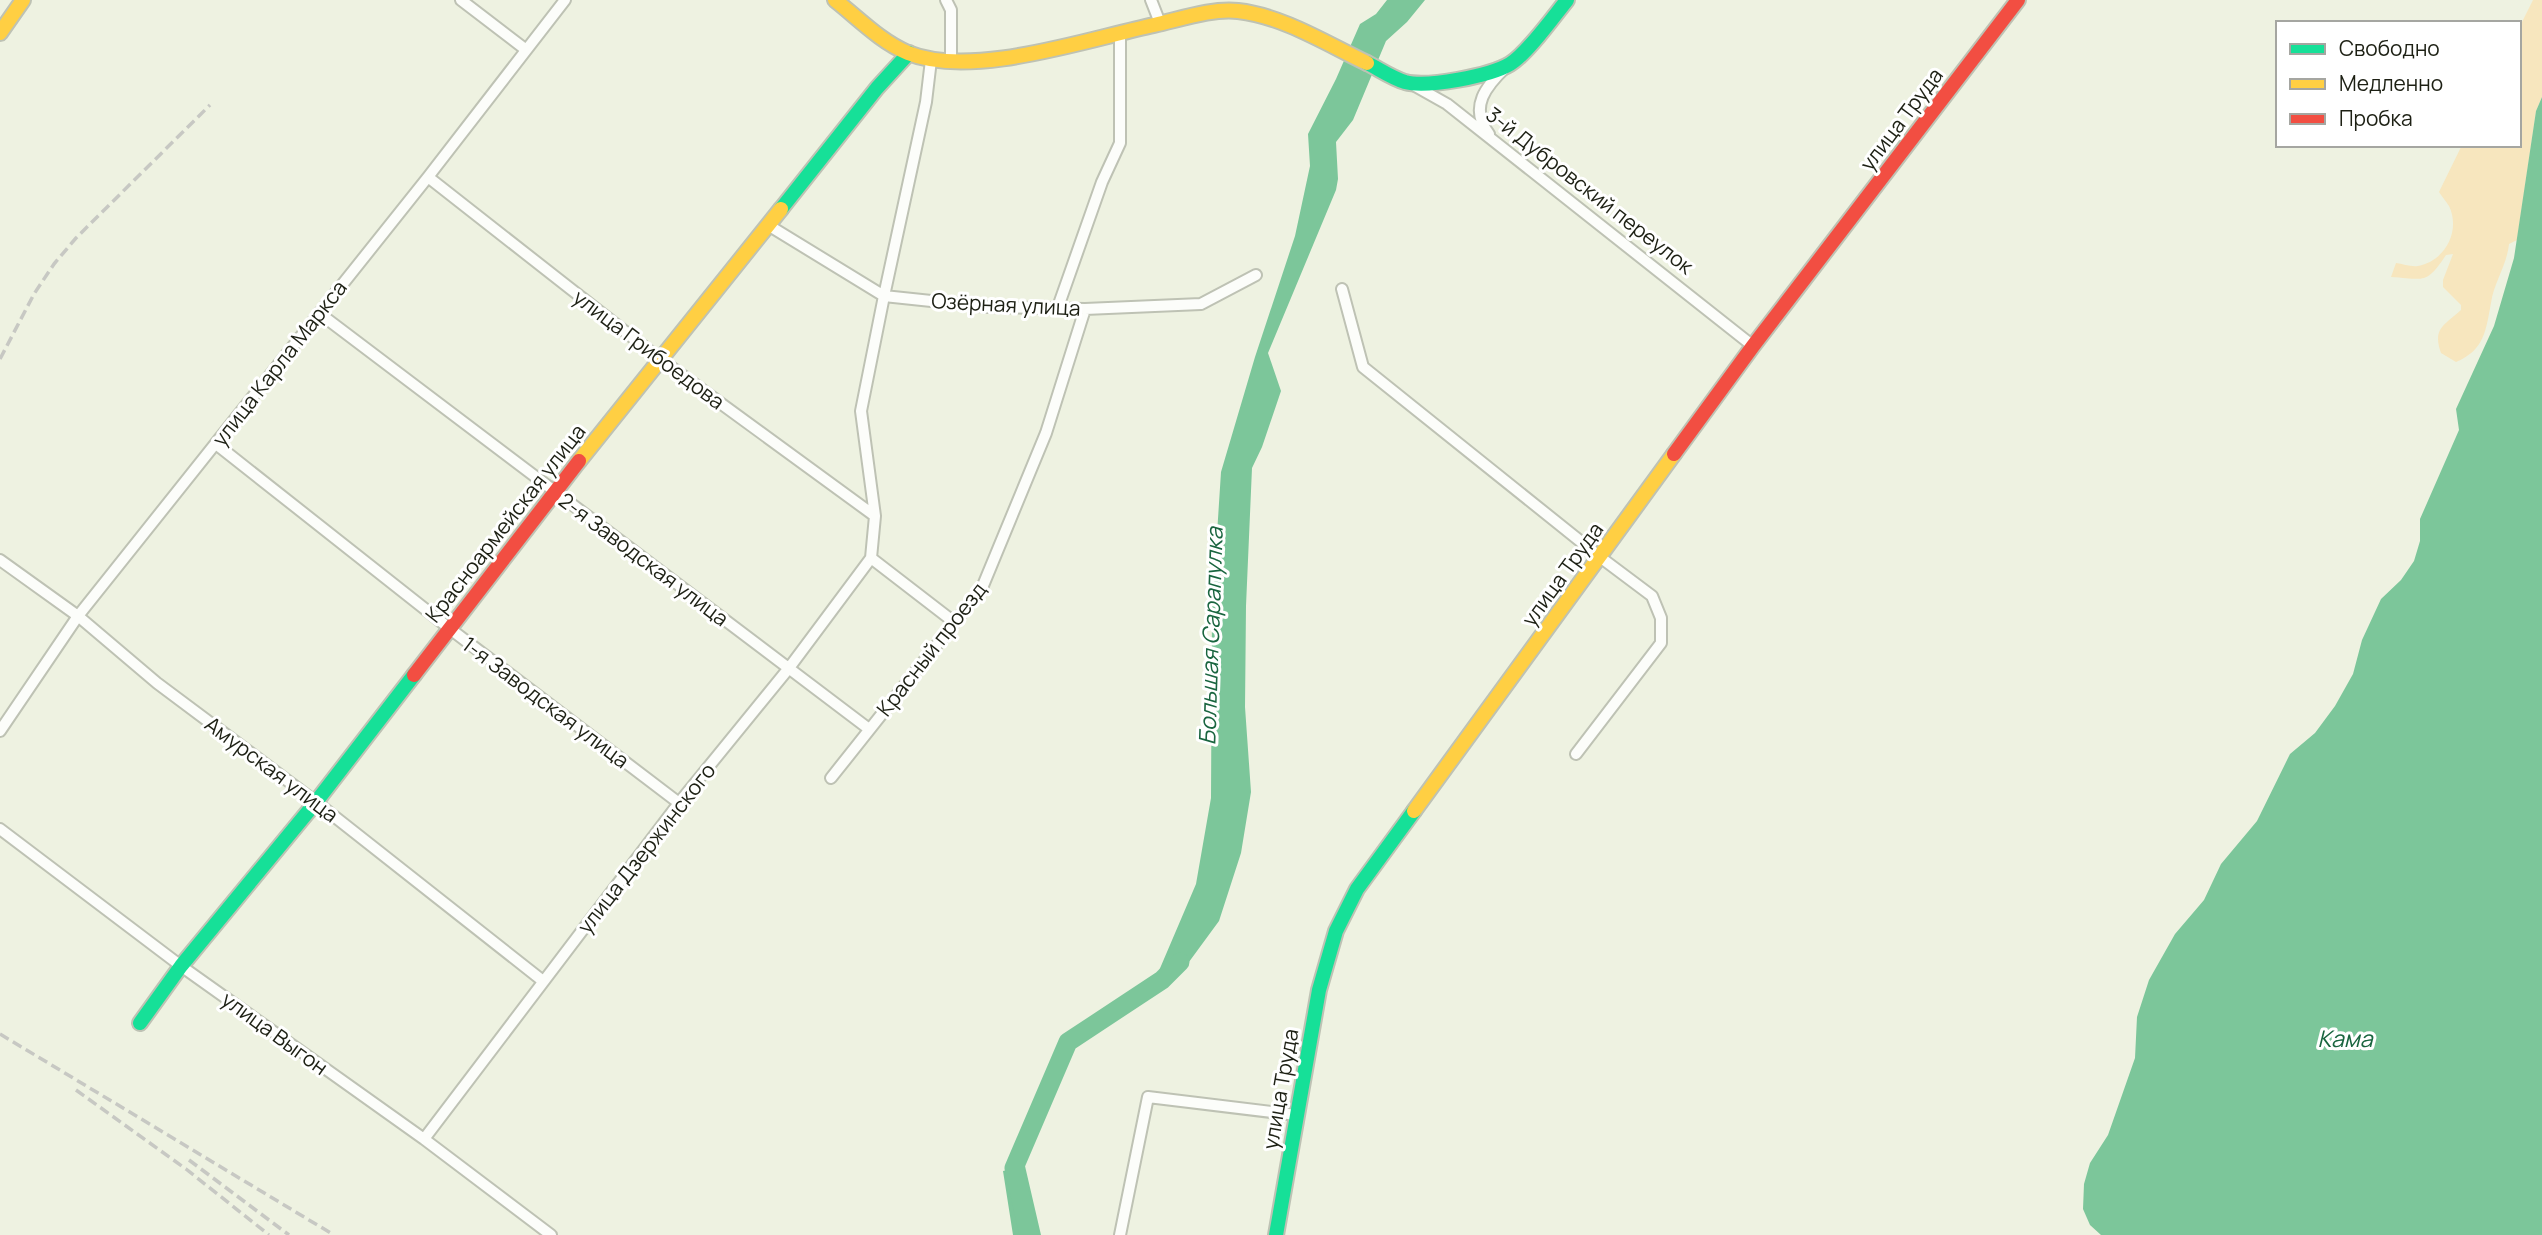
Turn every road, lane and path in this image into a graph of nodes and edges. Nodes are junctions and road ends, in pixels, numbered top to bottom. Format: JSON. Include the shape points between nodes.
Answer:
{"nodes":[{"id":1,"x":23,"y":0,"type":"edge"},
{"id":2,"x":461,"y":0,"type":"edge"},
{"id":3,"x":565,"y":0,"type":"edge"},
{"id":4,"x":835,"y":0,"type":"edge"},
{"id":5,"x":946,"y":0,"type":"edge"},
{"id":6,"x":1150,"y":0,"type":"edge"},
{"id":7,"x":1567,"y":0,"type":"edge"},
{"id":8,"x":2018,"y":0,"type":"edge"},
{"id":9,"x":1160,"y":23,"type":"junction"},
{"id":10,"x":1,"y":30,"type":"edge"},
{"id":11,"x":1120,"y":32,"type":"junction"},
{"id":12,"x":525,"y":49,"type":"junction"},
{"id":13,"x":909,"y":53,"type":"junction"},
{"id":14,"x":931,"y":60,"type":"junction"},
{"id":15,"x":951,"y":61,"type":"junction"},
{"id":16,"x":1510,"y":64,"type":"junction"},
{"id":17,"x":1400,"y":79,"type":"junction"},
{"id":18,"x":1495,"y":142,"type":"junction"},
{"id":19,"x":428,"y":177,"type":"junction"},
{"id":20,"x":768,"y":225,"type":"junction"},
{"id":21,"x":1256,"y":275,"type":"dead end"},
{"id":22,"x":1342,"y":289,"type":"dead end"},
{"id":23,"x":884,"y":296,"type":"junction"},
{"id":24,"x":1058,"y":307,"type":"junction"},
{"id":25,"x":1085,"y":309,"type":"junction"},
{"id":26,"x":319,"y":313,"type":"junction"},
{"id":27,"x":1753,"y":346,"type":"junction"},
{"id":28,"x":660,"y":359,"type":"junction"},
{"id":29,"x":216,"y":444,"type":"junction"},
{"id":30,"x":555,"y":491,"type":"junction"},
{"id":31,"x":875,"y":516,"type":"junction"},
{"id":32,"x":1600,"y":557,"type":"junction"},
{"id":33,"x":871,"y":558,"type":"junction"},
{"id":34,"x":0,"y":560,"type":"edge"},
{"id":35,"x":78,"y":616,"type":"junction"},
{"id":36,"x":954,"y":622,"type":"junction"},
{"id":37,"x":449,"y":628,"type":"junction"},
{"id":38,"x":789,"y":668,"type":"junction"},
{"id":39,"x":869,"y":729,"type":"junction"},
{"id":40,"x":0,"y":731,"type":"edge"},
{"id":41,"x":1576,"y":754,"type":"dead end"},
{"id":42,"x":831,"y":778,"type":"dead end"},
{"id":43,"x":316,"y":802,"type":"junction"},
{"id":44,"x":679,"y":803,"type":"junction"},
{"id":45,"x":0,"y":829,"type":"edge"},
{"id":46,"x":181,"y":966,"type":"junction"},
{"id":47,"x":543,"y":981,"type":"junction"},
{"id":48,"x":140,"y":1023,"type":"dead end"},
{"id":49,"x":1296,"y":1115,"type":"junction"},
{"id":50,"x":424,"y":1139,"type":"junction"},
{"id":51,"x":551,"y":1235,"type":"edge"},
{"id":52,"x":1120,"y":1235,"type":"edge"},
{"id":53,"x":1276,"y":1235,"type":"edge"}],
"edges":[{"from":1,"to":10,"type":"street"},
{"from":2,"to":12,"type":"street"},
{"from":3,"to":12,"type":"street","name":"улица Карла Маркса"},
{"from":4,"to":13,"type":"street"},
{"from":5,"to":15,"type":"street","via":[[951,10]]},
{"from":6,"to":9,"type":"street"},
{"from":7,"to":16,"type":"street"},
{"from":8,"to":27,"type":"street","name":"улица Труда"},
{"from":9,"to":11,"type":"street"},
{"from":9,"to":17,"type":"street","via":[[1238,12],[1284,24]]},
{"from":11,"to":15,"type":"street","via":[[1040,50]]},
{"from":11,"to":24,"type":"street","via":[[1120,143]]},
{"from":12,"to":19,"type":"street","name":"улица Карла Маркса"},
{"from":13,"to":14,"type":"street"},
{"from":13,"to":20,"type":"street","name":"Красноармейская улица"},
{"from":14,"to":15,"type":"street"},
{"from":14,"to":23,"type":"street"},
{"from":16,"to":17,"type":"street","via":[[1454,82],[1429,85]]},
{"from":16,"to":18,"type":"street","via":[[1489,83],[1481,101],[1485,129]]},
{"from":17,"to":18,"type":"street","name":"3-й Дубровский переулок","via":[[1447,104]]},
{"from":18,"to":27,"type":"street","name":"3-й Дубровский переулок"},
{"from":19,"to":26,"type":"street","name":"улица Карла Маркса"},
{"from":19,"to":28,"type":"street","name":"улица Грибоедова"},
{"from":20,"to":23,"type":"street","name":"Озёрная улица"},
{"from":20,"to":28,"type":"street","name":"Красноармейская улица"},
{"from":21,"to":25,"type":"street","name":"Озёрная улица","via":[[1201,304]]},
{"from":22,"to":32,"type":"street","via":[[1363,367]]},
{"from":23,"to":24,"type":"street","name":"Озёрная улица","via":[[988,307]]},
{"from":23,"to":31,"type":"street","via":[[861,411]]},
{"from":24,"to":25,"type":"street","name":"Озёрная улица"},
{"from":25,"to":36,"type":"street","name":"Красный проезд","via":[[1046,433],[982,588]]},
{"from":26,"to":29,"type":"street","name":"улица Карла Маркса"},
{"from":26,"to":30,"type":"street","name":"2-я Заводская улица"},
{"from":27,"to":32,"type":"street","name":"улица Труда"},
{"from":28,"to":30,"type":"street","name":"Красноармейская улица"},
{"from":28,"to":31,"type":"street","name":"улица Грибоедова"},
{"from":29,"to":35,"type":"street","name":"улица Карла Маркса"},
{"from":29,"to":37,"type":"street","name":"1-я Заводская улица"},
{"from":30,"to":37,"type":"street","name":"Красноармейская улица"},
{"from":30,"to":38,"type":"street","name":"2-я Заводская улица"},
{"from":31,"to":33,"type":"street"},
{"from":32,"to":41,"type":"street","via":[[1652,596],[1661,618],[1661,643]]},
{"from":32,"to":49,"type":"street","name":"улица Труда","via":[[1357,889],[1336,931],[1319,990]]},
{"from":33,"to":36,"type":"street"},
{"from":33,"to":38,"type":"street","name":"улица Дзержинского"},
{"from":34,"to":35,"type":"street","name":"Амурская улица"},
{"from":35,"to":40,"type":"street","name":"улица Карла Маркса"},
{"from":35,"to":43,"type":"street","name":"Амурская улица"},
{"from":36,"to":39,"type":"street","name":"Красный проезд"},
{"from":37,"to":43,"type":"street","name":"Красноармейская улица"},
{"from":37,"to":44,"type":"street","name":"1-я Заводская улица"},
{"from":38,"to":39,"type":"street","name":"2-я Заводская улица"},
{"from":38,"to":44,"type":"street","name":"улица Дзержинского"},
{"from":39,"to":42,"type":"street","name":"Красный проезд"},
{"from":43,"to":46,"type":"street","name":"Красноармейская улица"},
{"from":43,"to":47,"type":"street","name":"Амурская улица"},
{"from":44,"to":47,"type":"street","name":"улица Дзержинского"},
{"from":45,"to":46,"type":"street","name":"улица Выгон"},
{"from":46,"to":48,"type":"street","name":"Красноармейская улица"},
{"from":46,"to":50,"type":"street","name":"улица Выгон"},
{"from":47,"to":50,"type":"street","name":"улица Дзержинского"},
{"from":49,"to":52,"type":"street","via":[[1148,1097]]},
{"from":49,"to":53,"type":"street","name":"улица Труда"},
{"from":50,"to":51,"type":"street","name":"улица Выгон"}]}
